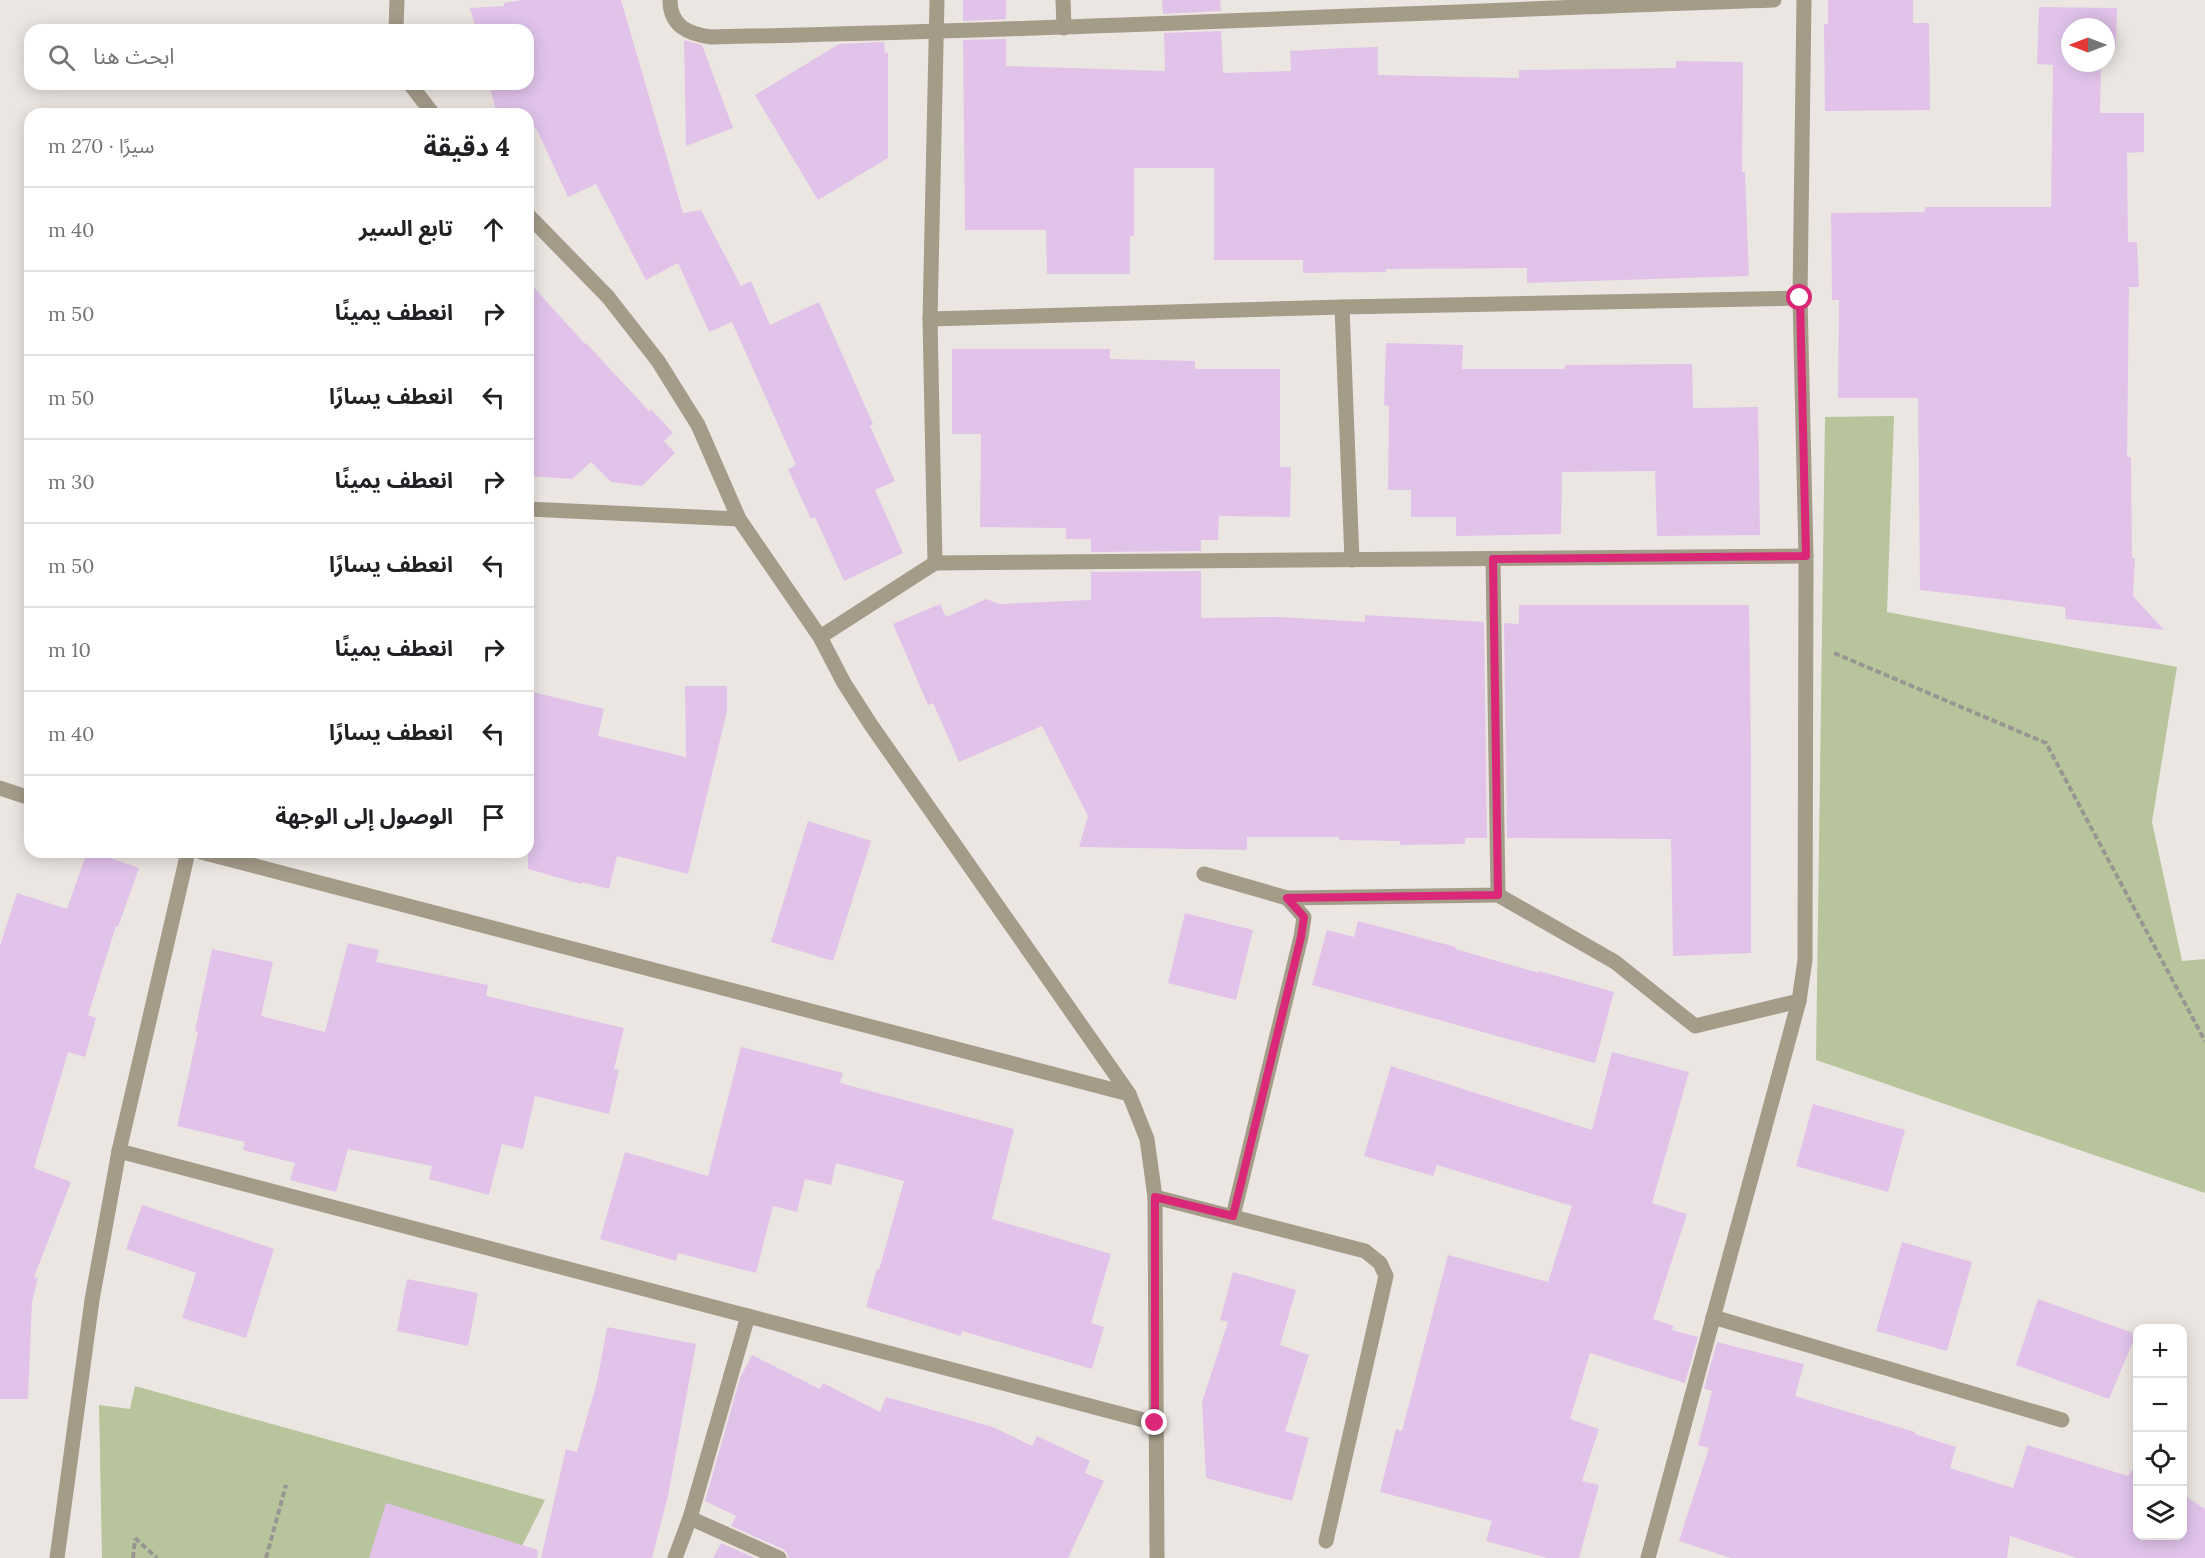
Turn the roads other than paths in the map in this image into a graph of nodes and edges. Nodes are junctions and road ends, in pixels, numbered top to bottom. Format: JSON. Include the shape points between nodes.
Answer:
{"nodes":[{"id":1,"x":397,"y":0,"type":"edge"},
{"id":2,"x":670,"y":0,"type":"edge"},
{"id":3,"x":937,"y":0,"type":"edge"},
{"id":4,"x":1063,"y":0,"type":"edge"},
{"id":5,"x":1774,"y":0,"type":"edge"},
{"id":6,"x":1804,"y":0,"type":"edge"},
{"id":7,"x":396,"y":24,"type":"edge"},
{"id":8,"x":1064,"y":28,"type":"junction"},
{"id":9,"x":938,"y":33,"type":"junction"},
{"id":10,"x":415,"y":90,"type":"edge"},
{"id":11,"x":428,"y":108,"type":"edge"},
{"id":12,"x":534,"y":221,"type":"edge"},
{"id":13,"x":1800,"y":298,"type":"junction"},
{"id":14,"x":1342,"y":307,"type":"junction"},
{"id":15,"x":930,"y":319,"type":"junction"},
{"id":16,"x":534,"y":509,"type":"edge"},
{"id":17,"x":739,"y":519,"type":"junction"},
{"id":18,"x":1806,"y":556,"type":"junction"},
{"id":19,"x":1493,"y":559,"type":"junction"},
{"id":20,"x":1352,"y":560,"type":"junction"},
{"id":21,"x":935,"y":563,"type":"junction"},
{"id":22,"x":820,"y":637,"type":"junction"},
{"id":23,"x":0,"y":788,"type":"edge"},
{"id":24,"x":24,"y":796,"type":"edge"},
{"id":25,"x":187,"y":858,"type":"edge"},
{"id":26,"x":224,"y":858,"type":"edge"},
{"id":27,"x":1204,"y":874,"type":"dead end"},
{"id":28,"x":1498,"y":895,"type":"junction"},
{"id":29,"x":1287,"y":898,"type":"junction"},
{"id":30,"x":1799,"y":1001,"type":"junction"},
{"id":31,"x":1129,"y":1094,"type":"junction"},
{"id":32,"x":119,"y":1151,"type":"junction"},
{"id":33,"x":1155,"y":1197,"type":"junction"},
{"id":34,"x":1233,"y":1216,"type":"junction"},
{"id":35,"x":748,"y":1316,"type":"junction"},
{"id":36,"x":1713,"y":1317,"type":"junction"},
{"id":37,"x":2062,"y":1420,"type":"dead end"},
{"id":38,"x":1155,"y":1423,"type":"junction"},
{"id":39,"x":690,"y":1518,"type":"junction"},
{"id":40,"x":1326,"y":1541,"type":"dead end"},
{"id":41,"x":57,"y":1558,"type":"edge"},
{"id":42,"x":675,"y":1558,"type":"edge"},
{"id":43,"x":779,"y":1558,"type":"edge"},
{"id":44,"x":1157,"y":1558,"type":"edge"},
{"id":45,"x":1648,"y":1558,"type":"edge"}],
"edges":[{"from":1,"to":7,"type":"street"},
{"from":2,"to":9,"type":"street","via":[[679,26],[692,35]]},
{"from":3,"to":9,"type":"street"},
{"from":4,"to":8,"type":"street"},
{"from":5,"to":8,"type":"street"},
{"from":6,"to":13,"type":"street"},
{"from":8,"to":9,"type":"street"},
{"from":9,"to":15,"type":"street"},
{"from":10,"to":11,"type":"street"},
{"from":12,"to":17,"type":"street","via":[[608,297],[658,361],[699,425]]},
{"from":13,"to":14,"type":"street"},
{"from":13,"to":18,"type":"street"},
{"from":14,"to":15,"type":"street"},
{"from":14,"to":20,"type":"street"},
{"from":15,"to":21,"type":"street"},
{"from":16,"to":17,"type":"street"},
{"from":17,"to":22,"type":"street"},
{"from":18,"to":19,"type":"street"},
{"from":18,"to":30,"type":"street","via":[[1806,916]]},
{"from":19,"to":20,"type":"street"},
{"from":19,"to":28,"type":"street"},
{"from":20,"to":21,"type":"street"},
{"from":21,"to":22,"type":"street"},
{"from":22,"to":31,"type":"street","via":[[871,725]]},
{"from":23,"to":24,"type":"street"},
{"from":25,"to":32,"type":"street"},
{"from":26,"to":31,"type":"street"},
{"from":27,"to":29,"type":"street"},
{"from":28,"to":29,"type":"street"},
{"from":28,"to":30,"type":"street","via":[[1615,962],[1695,1026]]},
{"from":29,"to":34,"type":"street","via":[[1304,917],[1301,937]]},
{"from":30,"to":36,"type":"street"},
{"from":31,"to":33,"type":"street","via":[[1147,1138]]},
{"from":32,"to":35,"type":"street"},
{"from":32,"to":41,"type":"street","via":[[92,1300]]},
{"from":33,"to":34,"type":"street"},
{"from":33,"to":38,"type":"street"},
{"from":34,"to":40,"type":"street","via":[[1365,1251],[1380,1263],[1386,1276]]},
{"from":35,"to":38,"type":"street"},
{"from":35,"to":39,"type":"street"},
{"from":36,"to":37,"type":"street"},
{"from":36,"to":45,"type":"street"},
{"from":38,"to":44,"type":"street"},
{"from":39,"to":42,"type":"street"},
{"from":39,"to":43,"type":"street"}]}
